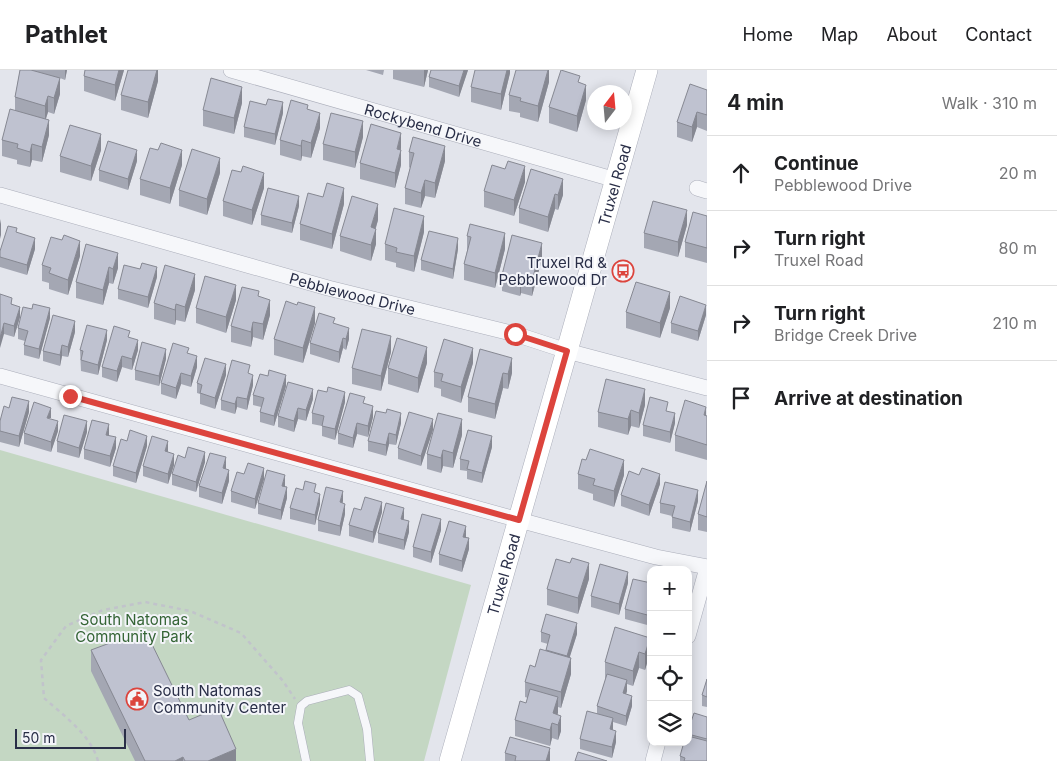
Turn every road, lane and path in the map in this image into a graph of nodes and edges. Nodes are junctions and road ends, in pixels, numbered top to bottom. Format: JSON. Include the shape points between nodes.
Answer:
{"nodes":[{"id":1,"x":231,"y":70,"type":"edge"},
{"id":2,"x":647,"y":70,"type":"edge"},
{"id":3,"x":616,"y":180,"type":"junction"},
{"id":4,"x":0,"y":195,"type":"edge"},
{"id":5,"x":567,"y":351,"type":"junction"},
{"id":6,"x":0,"y":376,"type":"edge"},
{"id":7,"x":707,"y":388,"type":"edge"},
{"id":8,"x":519,"y":520,"type":"junction"},
{"id":9,"x":707,"y":568,"type":"edge"},
{"id":10,"x":692,"y":622,"type":"edge"},
{"id":11,"x":297,"y":701,"type":"dead end"},
{"id":12,"x":657,"y":746,"type":"edge"},
{"id":13,"x":98,"y":761,"type":"edge"},
{"id":14,"x":306,"y":761,"type":"edge"},
{"id":15,"x":370,"y":761,"type":"edge"},
{"id":16,"x":450,"y":761,"type":"edge"},
{"id":17,"x":653,"y":761,"type":"edge"}],
"edges":[{"from":1,"to":3,"type":"street","name":"Rockybend Drive"},
{"from":2,"to":3,"type":"main road","name":"Truxel Road"},
{"from":3,"to":5,"type":"main road","name":"Truxel Road"},
{"from":4,"to":5,"type":"street","name":"Pebblewood Drive","via":[[328,288],[515,334]]},
{"from":5,"to":7,"type":"street","name":"Pebblewood Drive"},
{"from":5,"to":8,"type":"main road","name":"Truxel Road"},
{"from":6,"to":8,"type":"street"},
{"from":8,"to":9,"type":"street"},
{"from":8,"to":16,"type":"main road","name":"Truxel Road"},
{"from":9,"to":10,"type":"street"},
{"from":11,"to":13,"type":"path","via":[[241,633],[190,611],[145,602],[104,610],[66,626],[42,660],[44,698],[78,729],[96,752]]},
{"from":12,"to":17,"type":"street"},
{"from":14,"to":15,"type":"lane","via":[[298,723],[301,706],[307,701],[349,690],[358,696],[367,729]]}]}
